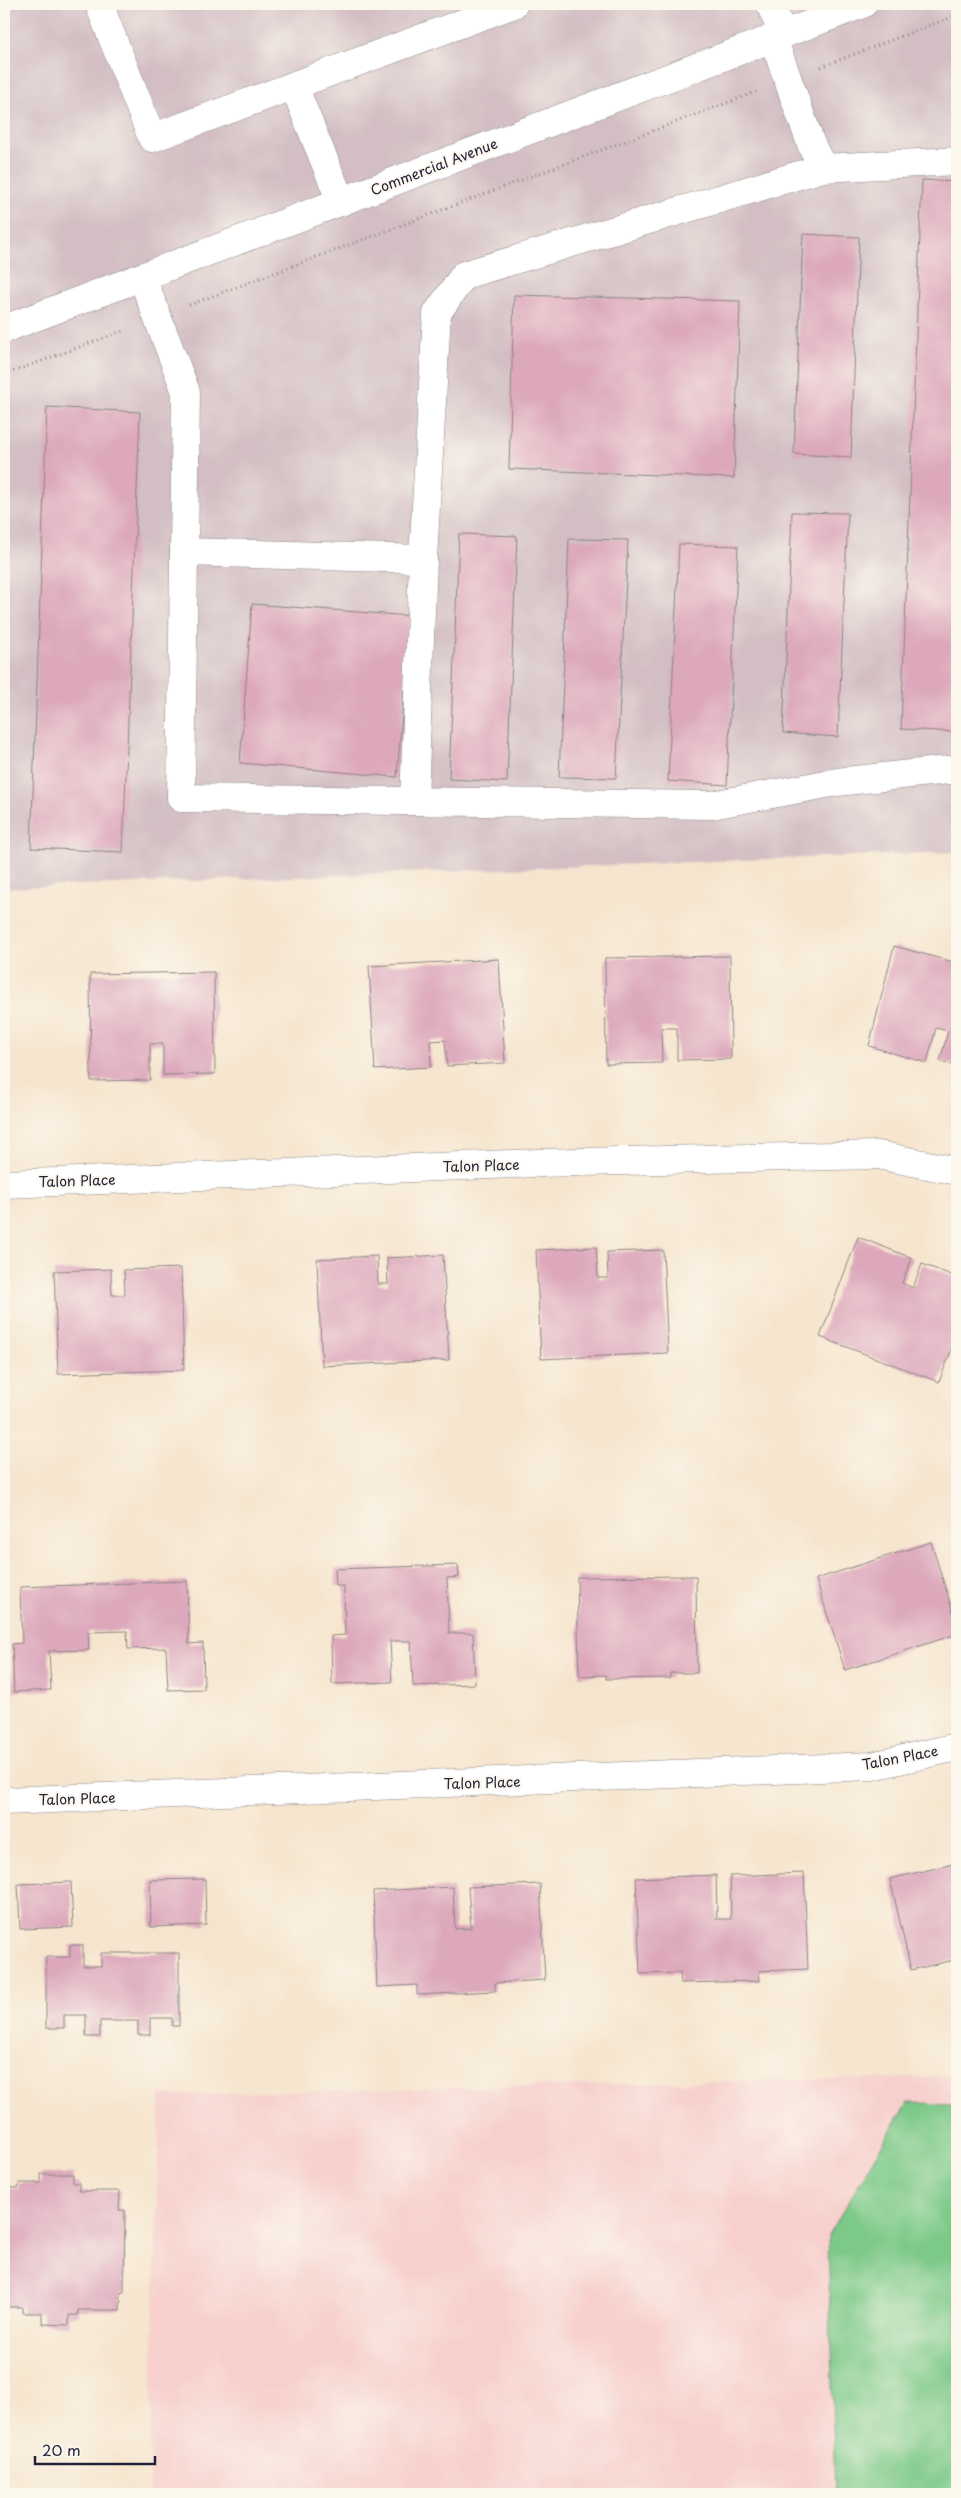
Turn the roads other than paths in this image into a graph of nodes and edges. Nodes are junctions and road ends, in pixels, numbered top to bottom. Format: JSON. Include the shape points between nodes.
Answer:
{"nodes":[{"id":1,"x":99,"y":4,"type":"edge"},
{"id":2,"x":514,"y":4,"type":"edge"},
{"id":3,"x":770,"y":4,"type":"edge"},
{"id":4,"x":863,"y":4,"type":"edge"},
{"id":5,"x":778,"y":36,"type":"junction"},
{"id":6,"x":294,"y":86,"type":"junction"},
{"id":7,"x":957,"y":161,"type":"edge"},
{"id":8,"x":823,"y":168,"type":"junction"},
{"id":9,"x":341,"y":202,"type":"junction"},
{"id":10,"x":142,"y":277,"type":"junction"},
{"id":11,"x":4,"y":329,"type":"edge"},
{"id":12,"x":184,"y":552,"type":"junction"},
{"id":13,"x":423,"y":559,"type":"junction"},
{"id":14,"x":957,"y":769,"type":"edge"},
{"id":15,"x":414,"y":801,"type":"junction"},
{"id":16,"x":957,"y":1172,"type":"edge"},
{"id":17,"x":4,"y":1184,"type":"edge"},
{"id":18,"x":957,"y":1747,"type":"edge"},
{"id":19,"x":4,"y":1801,"type":"edge"}],
"edges":[{"from":1,"to":6,"type":"street","via":[[152,138]]},
{"from":2,"to":6,"type":"street"},
{"from":3,"to":5,"type":"street"},
{"from":4,"to":5,"type":"street","name":"Commercial Avenue"},
{"from":5,"to":8,"type":"street","via":[[811,144]]},
{"from":5,"to":9,"type":"street","name":"Commercial Avenue"},
{"from":6,"to":9,"type":"street"},
{"from":7,"to":8,"type":"street"},
{"from":8,"to":13,"type":"street","via":[[464,275],[437,313]]},
{"from":9,"to":10,"type":"street","name":"Commercial Avenue"},
{"from":10,"to":11,"type":"street","name":"Commercial Avenue"},
{"from":10,"to":12,"type":"street","via":[[186,392]]},
{"from":12,"to":13,"type":"street"},
{"from":12,"to":15,"type":"street","via":[[180,798]]},
{"from":13,"to":15,"type":"street"},
{"from":14,"to":15,"type":"street","via":[[837,782],[712,805]]},
{"from":16,"to":17,"type":"street","name":"Talon Place","via":[[878,1155],[538,1163]]},
{"from":18,"to":19,"type":"street","name":"Talon Place","via":[[872,1766]]}]}
